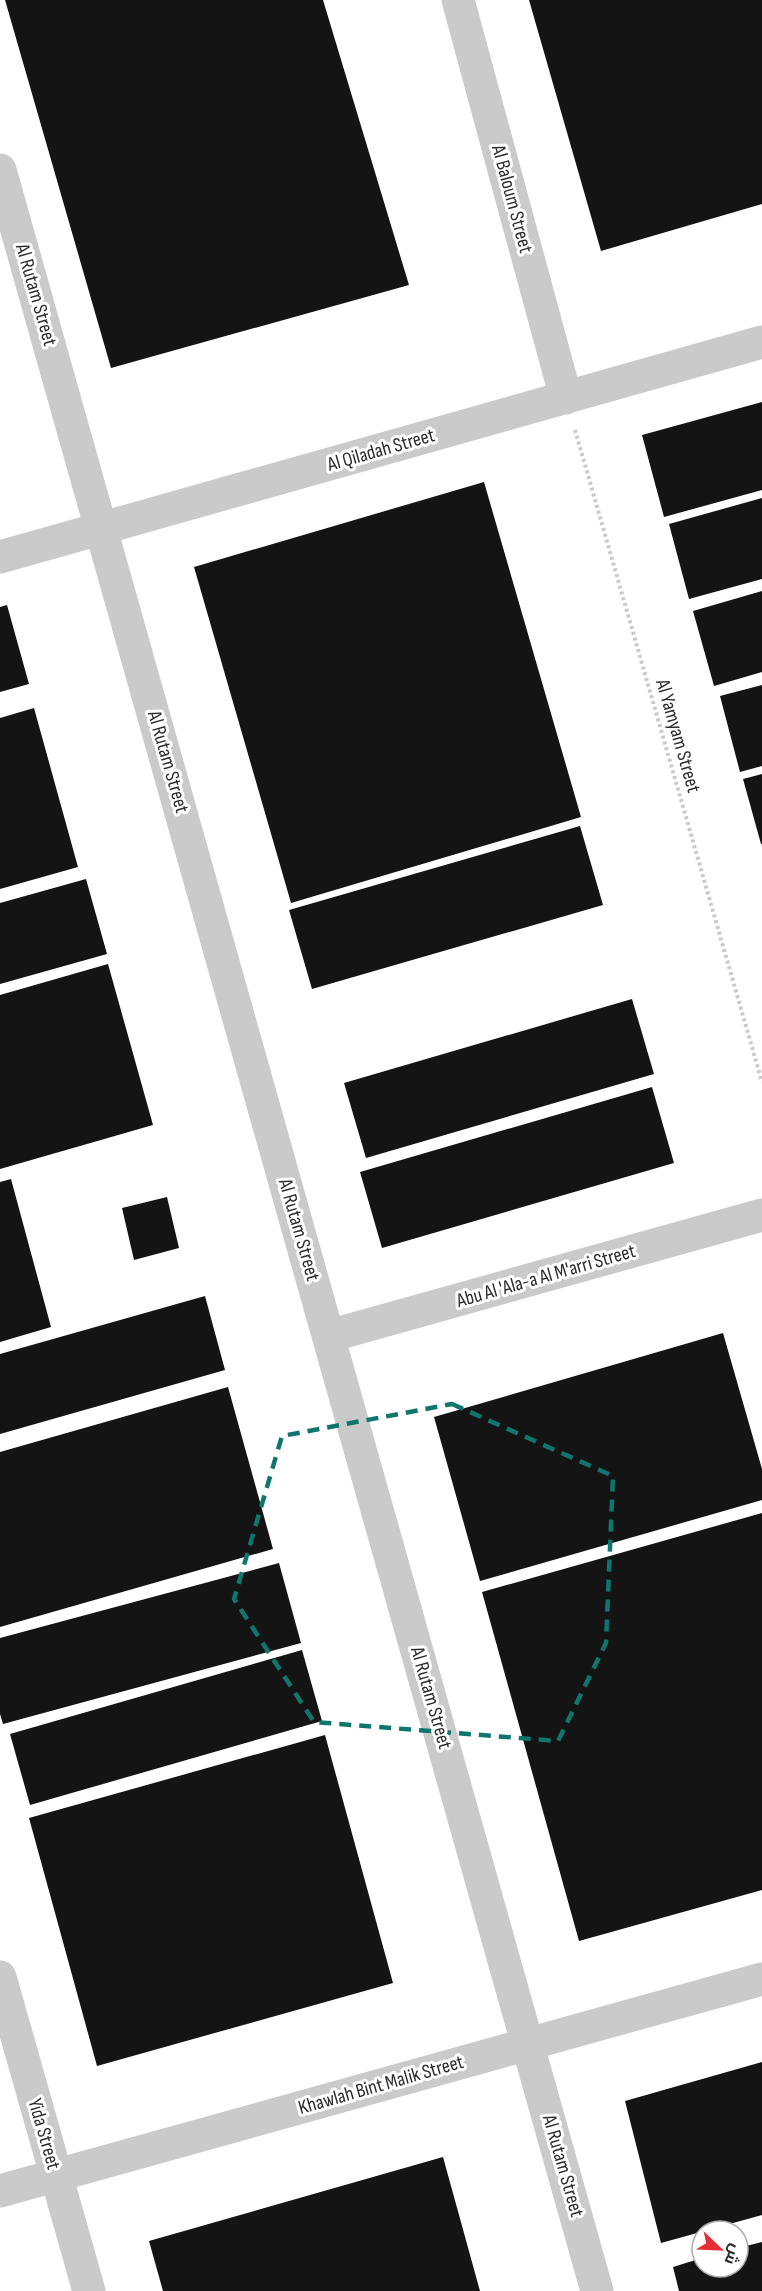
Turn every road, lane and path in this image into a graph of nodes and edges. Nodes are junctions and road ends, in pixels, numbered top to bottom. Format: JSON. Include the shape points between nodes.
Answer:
{"nodes":[{"id":1,"x":458,"y":0,"type":"edge"},
{"id":2,"x":0,"y":170,"type":"edge"},
{"id":3,"x":762,"y":342,"type":"edge"},
{"id":4,"x":566,"y":398,"type":"junction"},
{"id":5,"x":102,"y":528,"type":"junction"},
{"id":6,"x":0,"y":557,"type":"edge"},
{"id":7,"x":762,"y":1082,"type":"edge"},
{"id":8,"x":762,"y":1215,"type":"edge"},
{"id":9,"x":329,"y":1336,"type":"junction"},
{"id":10,"x":0,"y":1977,"type":"edge"},
{"id":11,"x":762,"y":1979,"type":"edge"},
{"id":12,"x":529,"y":2044,"type":"junction"},
{"id":13,"x":56,"y":2175,"type":"junction"},
{"id":14,"x":0,"y":2191,"type":"edge"},
{"id":15,"x":89,"y":2291,"type":"edge"},
{"id":16,"x":597,"y":2291,"type":"edge"}],
"edges":[{"from":1,"to":4,"type":"street","name":"Al Baloum Street"},
{"from":2,"to":5,"type":"street","name":"Al Rutam Street"},
{"from":3,"to":4,"type":"street","name":"Al Qiladah Street"},
{"from":4,"to":5,"type":"street","name":"Al Qiladah Street"},
{"from":4,"to":7,"type":"path","name":"Al Yamyam Street"},
{"from":5,"to":6,"type":"street","name":"Al Qiladah Street"},
{"from":5,"to":9,"type":"street","name":"Al Rutam Street"},
{"from":8,"to":9,"type":"street","name":"Abu Al 'Ala-a Al M'arri Street"},
{"from":9,"to":12,"type":"street","name":"Al Rutam Street"},
{"from":10,"to":13,"type":"street","name":"Yida Street"},
{"from":11,"to":12,"type":"street","name":"Khawlah Bint Malik Street"},
{"from":12,"to":13,"type":"street","name":"Khawlah Bint Malik Street"},
{"from":12,"to":16,"type":"street","name":"Al Rutam Street"},
{"from":13,"to":14,"type":"street","name":"Khawlah Bint Malik Street"},
{"from":13,"to":15,"type":"street","name":"Yida Street"}]}
